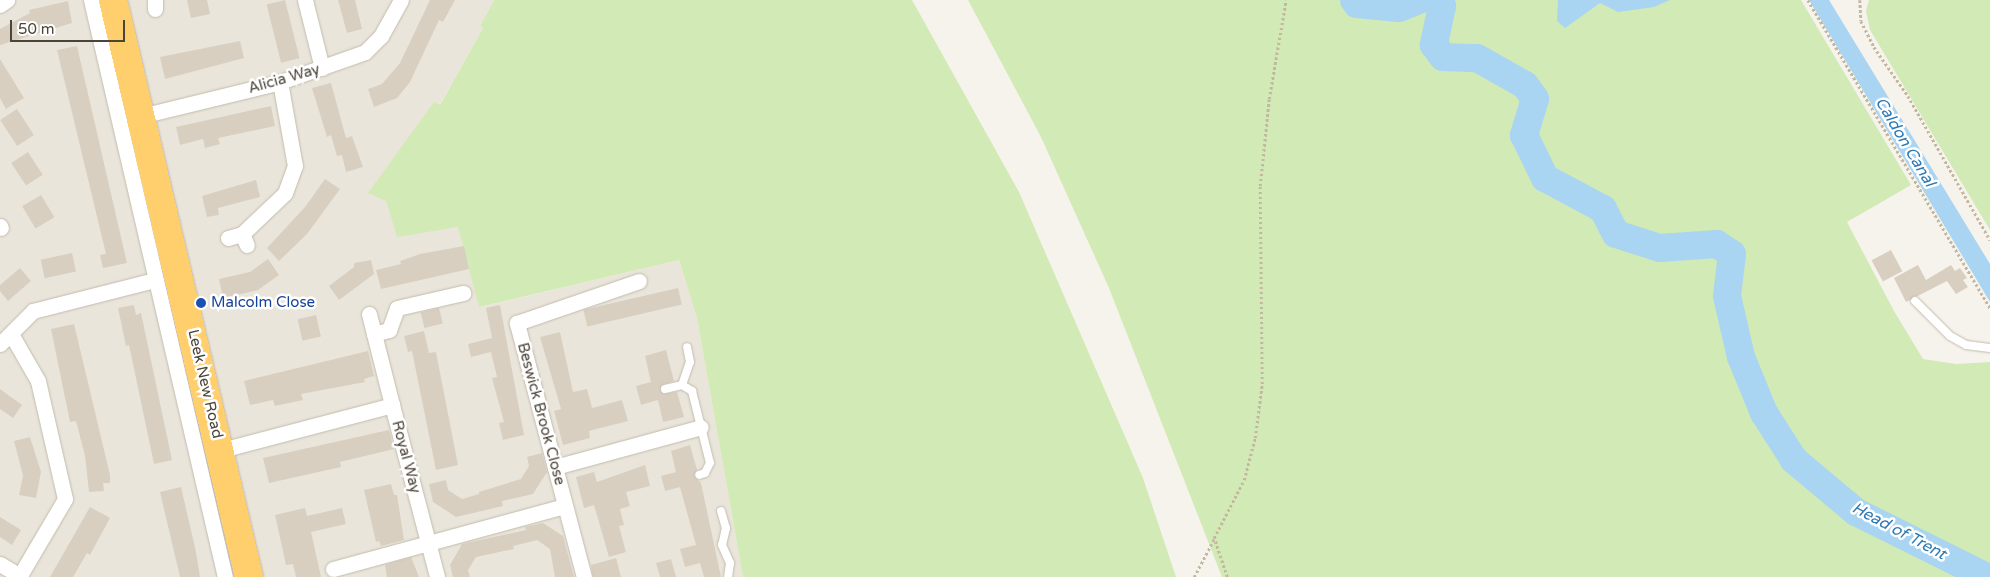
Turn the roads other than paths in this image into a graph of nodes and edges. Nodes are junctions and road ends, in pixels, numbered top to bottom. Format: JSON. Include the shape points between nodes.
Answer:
{"nodes":[{"id":1,"x":7,"y":0,"type":"edge"},
{"id":2,"x":92,"y":0,"type":"edge"},
{"id":3,"x":113,"y":0,"type":"edge"},
{"id":4,"x":304,"y":0,"type":"edge"},
{"id":5,"x":400,"y":0,"type":"edge"},
{"id":6,"x":0,"y":5,"type":"edge"},
{"id":7,"x":322,"y":68,"type":"junction"},
{"id":8,"x":280,"y":82,"type":"junction"},
{"id":9,"x":141,"y":116,"type":"junction"},
{"id":10,"x":148,"y":194,"type":"junction"},
{"id":11,"x":239,"y":239,"type":"dead end"},
{"id":12,"x":155,"y":280,"type":"junction"},
{"id":13,"x":639,"y":281,"type":"dead end"},
{"id":14,"x":463,"y":293,"type":"dead end"},
{"id":15,"x":1915,"y":301,"type":"dead end"},
{"id":16,"x":368,"y":314,"type":"dead end"},
{"id":17,"x":374,"y":334,"type":"junction"},
{"id":18,"x":6,"y":339,"type":"edge"},
{"id":19,"x":687,"y":347,"type":"dead end"},
{"id":20,"x":1990,"y":348,"type":"edge"},
{"id":21,"x":682,"y":385,"type":"junction"},
{"id":22,"x":665,"y":389,"type":"dead end"},
{"id":23,"x":392,"y":405,"type":"junction"},
{"id":24,"x":701,"y":427,"type":"junction"},
{"id":25,"x":221,"y":450,"type":"junction"},
{"id":26,"x":555,"y":467,"type":"junction"},
{"id":27,"x":699,"y":475,"type":"dead end"},
{"id":28,"x":565,"y":506,"type":"junction"},
{"id":29,"x":721,"y":511,"type":"dead end"},
{"id":30,"x":428,"y":542,"type":"junction"},
{"id":31,"x":0,"y":564,"type":"edge"},
{"id":32,"x":333,"y":569,"type":"dead end"},
{"id":33,"x":20,"y":576,"type":"edge"},
{"id":34,"x":224,"y":577,"type":"edge"},
{"id":35,"x":249,"y":577,"type":"edge"},
{"id":36,"x":437,"y":577,"type":"edge"},
{"id":37,"x":584,"y":577,"type":"edge"},
{"id":38,"x":728,"y":577,"type":"edge"}],
"edges":[{"from":1,"to":6,"type":"street"},
{"from":2,"to":10,"type":"street","name":"Leek New Road"},
{"from":3,"to":9,"type":"highway","name":"Leek New Road"},
{"from":4,"to":7,"type":"street"},
{"from":5,"to":7,"type":"street","name":"Alicia Way","via":[[381,36],[365,52]]},
{"from":7,"to":8,"type":"street","name":"Alicia Way"},
{"from":8,"to":9,"type":"street","name":"Alicia Way"},
{"from":8,"to":11,"type":"street","via":[[295,166],[285,193]]},
{"from":9,"to":10,"type":"highway","name":"Leek New Road"},
{"from":10,"to":12,"type":"street","name":"Leek New Road"},
{"from":10,"to":25,"type":"highway","name":"Leek New Road"},
{"from":12,"to":18,"type":"street","via":[[33,311]]},
{"from":12,"to":34,"type":"street","name":"Leek New Road"},
{"from":13,"to":26,"type":"street","name":"Beswick Brook Close","via":[[518,323]]},
{"from":14,"to":17,"type":"street","via":[[397,308],[389,330]]},
{"from":15,"to":20,"type":"lane","via":[[1950,336],[1966,345]]},
{"from":16,"to":17,"type":"street"},
{"from":17,"to":23,"type":"street"},
{"from":18,"to":33,"type":"street","via":[[38,381],[65,499]]},
{"from":19,"to":21,"type":"lane","via":[[690,362]]},
{"from":21,"to":22,"type":"lane"},
{"from":21,"to":24,"type":"lane","via":[[692,391]]},
{"from":23,"to":25,"type":"street","name":"Royal Way"},
{"from":23,"to":30,"type":"street","name":"Royal Way"},
{"from":24,"to":26,"type":"street"},
{"from":24,"to":27,"type":"lane","via":[[709,468]]},
{"from":25,"to":35,"type":"highway","name":"Leek New Road"},
{"from":26,"to":28,"type":"street","name":"Beswick Brook Close"},
{"from":28,"to":30,"type":"street"},
{"from":28,"to":37,"type":"street","name":"Beswick Brook Close"},
{"from":29,"to":38,"type":"lane","via":[[726,528],[722,545],[730,562]]},
{"from":30,"to":32,"type":"street"},
{"from":30,"to":36,"type":"street","name":"Royal Way"},
{"from":31,"to":33,"type":"street"}]}
